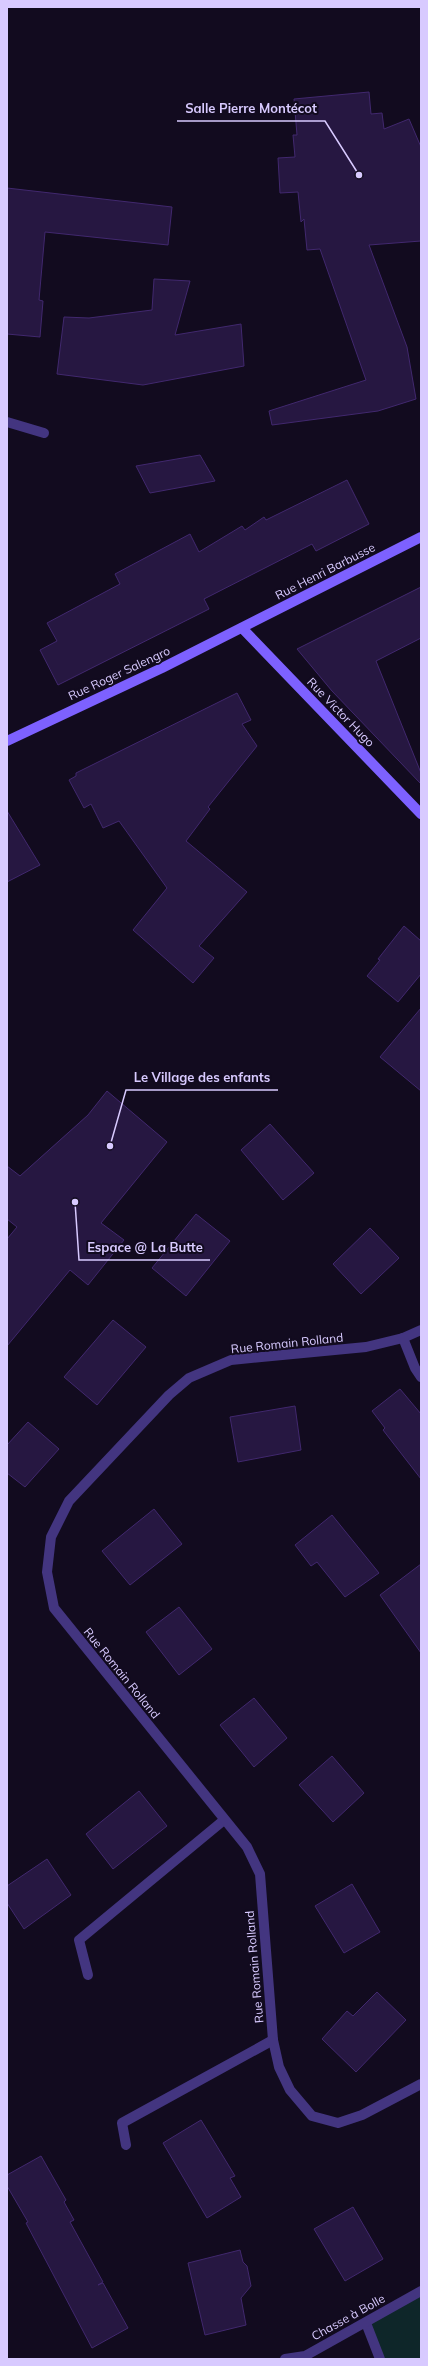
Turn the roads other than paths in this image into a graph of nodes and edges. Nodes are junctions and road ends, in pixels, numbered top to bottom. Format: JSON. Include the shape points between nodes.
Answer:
{"nodes":[{"id":1,"x":7,"y":422,"type":"edge"},
{"id":2,"x":44,"y":433,"type":"dead end"},
{"id":3,"x":421,"y":537,"type":"edge"},
{"id":4,"x":242,"y":628,"type":"junction"},
{"id":5,"x":7,"y":741,"type":"edge"},
{"id":6,"x":419,"y":809,"type":"edge"},
{"id":7,"x":421,"y":1330,"type":"edge"},
{"id":8,"x":403,"y":1338,"type":"junction"},
{"id":9,"x":421,"y":1377,"type":"edge"},
{"id":10,"x":224,"y":1820,"type":"junction"},
{"id":11,"x":88,"y":1975,"type":"dead end"},
{"id":12,"x":273,"y":2040,"type":"junction"},
{"id":13,"x":421,"y":2084,"type":"edge"},
{"id":14,"x":126,"y":2145,"type":"dead end"},
{"id":15,"x":421,"y":2291,"type":"edge"},
{"id":16,"x":366,"y":2323,"type":"junction"},
{"id":17,"x":285,"y":2359,"type":"edge"},
{"id":18,"x":380,"y":2359,"type":"edge"}],
"edges":[{"from":1,"to":2,"type":"street"},
{"from":3,"to":4,"type":"main road","name":"Rue Henri Barbusse"},
{"from":4,"to":5,"type":"main road","name":"Rue Roger Salengro"},
{"from":4,"to":6,"type":"main road","name":"Rue Victor Hugo"},
{"from":7,"to":8,"type":"street","name":"Rue Romain Rolland"},
{"from":8,"to":9,"type":"street","via":[[414,1368]]},
{"from":8,"to":10,"type":"street","name":"Rue Romain Rolland","via":[[366,1347],[231,1360],[189,1378],[169,1395],[69,1501],[51,1537],[47,1572],[54,1608]]},
{"from":10,"to":11,"type":"street","via":[[79,1940]]},
{"from":10,"to":12,"type":"street","name":"Rue Romain Rolland","via":[[247,1847],[260,1874]]},
{"from":12,"to":13,"type":"street","name":"Rue Romain Rolland","via":[[280,2067],[290,2090],[312,2116],[338,2123],[362,2116]]},
{"from":12,"to":14,"type":"street","via":[[122,2123]]},
{"from":15,"to":16,"type":"street","name":"Chasse à Bolle"},
{"from":16,"to":17,"type":"street","name":"Chasse à Bolle","via":[[305,2356]]},
{"from":16,"to":18,"type":"street"}]}
